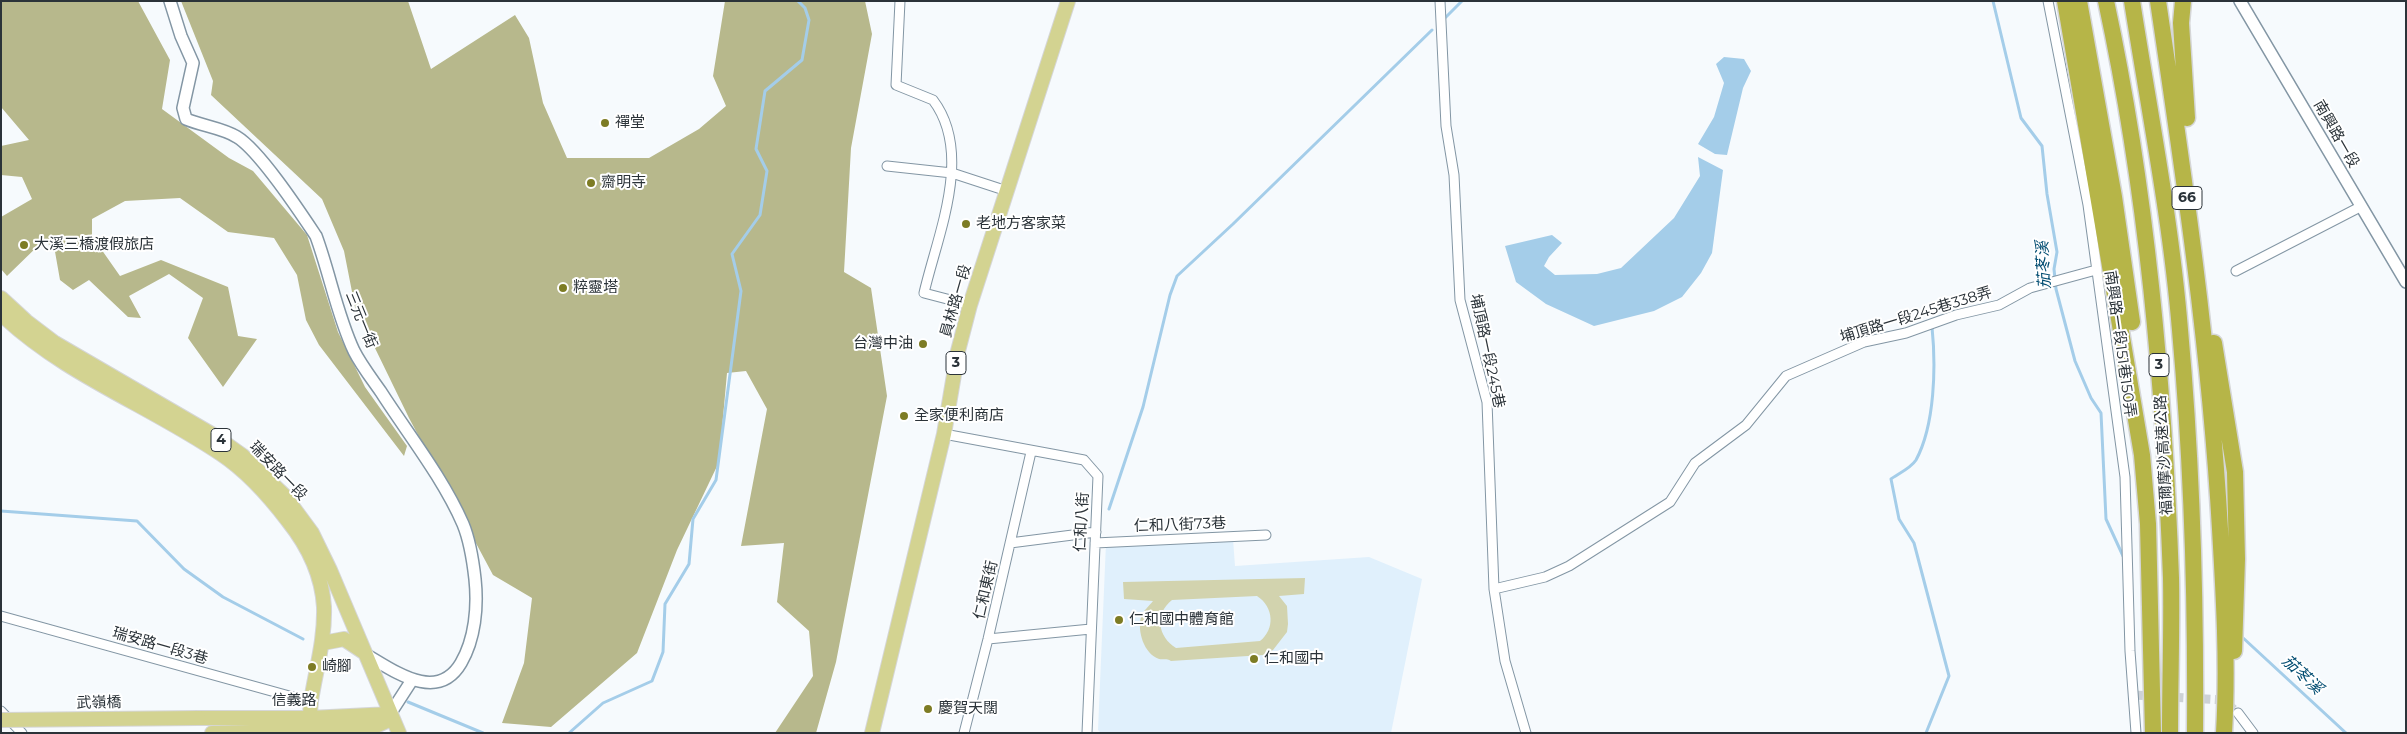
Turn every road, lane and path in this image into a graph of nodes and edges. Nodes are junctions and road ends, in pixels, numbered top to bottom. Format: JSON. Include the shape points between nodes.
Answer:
{"nodes":[{"id":1,"x":170,"y":1,"type":"edge"},
{"id":2,"x":900,"y":1,"type":"edge"},
{"id":3,"x":1068,"y":1,"type":"edge"},
{"id":4,"x":1440,"y":1,"type":"edge"},
{"id":5,"x":2048,"y":1,"type":"edge"},
{"id":6,"x":2065,"y":1,"type":"edge"},
{"id":7,"x":2080,"y":1,"type":"edge"},
{"id":8,"x":2106,"y":1,"type":"edge"},
{"id":9,"x":2132,"y":1,"type":"edge"},
{"id":10,"x":2158,"y":1,"type":"edge"},
{"id":11,"x":2166,"y":1,"type":"edge"},
{"id":12,"x":2183,"y":1,"type":"edge"},
{"id":13,"x":2240,"y":1,"type":"edge"},
{"id":14,"x":2187,"y":118,"type":"junction"},
{"id":15,"x":887,"y":166,"type":"dead end"},
{"id":16,"x":952,"y":173,"type":"junction"},
{"id":17,"x":1007,"y":191,"type":"junction"},
{"id":18,"x":2360,"y":207,"type":"junction"},
{"id":19,"x":2096,"y":270,"type":"junction"},
{"id":20,"x":2236,"y":271,"type":"dead end"},
{"id":21,"x":2406,"y":282,"type":"edge"},
{"id":22,"x":1,"y":298,"type":"edge"},
{"id":23,"x":970,"y":305,"type":"junction"},
{"id":24,"x":1,"y":314,"type":"edge"},
{"id":25,"x":944,"y":434,"type":"junction"},
{"id":26,"x":1031,"y":452,"type":"junction"},
{"id":27,"x":2142,"y":455,"type":"junction"},
{"id":28,"x":1096,"y":532,"type":"junction"},
{"id":29,"x":1266,"y":535,"type":"dead end"},
{"id":30,"x":1010,"y":543,"type":"junction"},
{"id":31,"x":1095,"y":543,"type":"junction"},
{"id":32,"x":1494,"y":589,"type":"junction"},
{"id":33,"x":1,"y":616,"type":"edge"},
{"id":34,"x":1091,"y":629,"type":"junction"},
{"id":35,"x":988,"y":639,"type":"junction"},
{"id":36,"x":324,"y":643,"type":"junction"},
{"id":37,"x":365,"y":654,"type":"junction"},
{"id":38,"x":412,"y":680,"type":"junction"},
{"id":39,"x":2226,"y":695,"type":"junction"},
{"id":40,"x":311,"y":702,"type":"junction"},
{"id":41,"x":1,"y":711,"type":"edge"},
{"id":42,"x":2238,"y":713,"type":"tunnel mouth"},
{"id":43,"x":390,"y":714,"type":"junction"},
{"id":44,"x":198,"y":718,"type":"joint"},
{"id":45,"x":1,"y":720,"type":"edge"},
{"id":46,"x":310,"y":729,"type":"edge"},
{"id":47,"x":22,"y":733,"type":"edge"},
{"id":48,"x":212,"y":733,"type":"edge"},
{"id":49,"x":399,"y":733,"type":"edge"},
{"id":50,"x":872,"y":733,"type":"edge"},
{"id":51,"x":964,"y":733,"type":"edge"},
{"id":52,"x":1087,"y":733,"type":"edge"},
{"id":53,"x":1526,"y":733,"type":"edge"},
{"id":54,"x":2136,"y":733,"type":"edge"},
{"id":55,"x":2153,"y":733,"type":"edge"},
{"id":56,"x":2170,"y":733,"type":"edge"},
{"id":57,"x":2195,"y":733,"type":"edge"},
{"id":58,"x":2224,"y":733,"type":"edge"},
{"id":59,"x":2253,"y":733,"type":"edge"}],
"edges":[{"from":1,"to":38,"type":"street","name":"三元一街","via":[[193,63],[183,108],[186,119],[236,136],[252,150],[305,219],[319,243],[354,352],[446,492],[463,525],[477,596],[468,646],[460,666],[451,676],[429,683]]},
{"from":2,"to":16,"type":"street","via":[[896,85],[934,100],[946,125]]},
{"from":3,"to":17,"type":"main road","name":"員林路一段","number":"3"},
{"from":4,"to":32,"type":"street","name":"埔頂路一段245巷","via":[[1460,300],[1487,402]]},
{"from":5,"to":19,"type":"street","name":"南興路一段151巷150弄","via":[[2085,186]]},
{"from":6,"to":27,"type":"highway"},
{"from":7,"to":27,"type":"highway","via":[[2124,264],[2138,373]]},
{"from":8,"to":56,"type":"highway","name":"福爾摩沙高速公路","number":"3","via":[[2119,60],[2147,247],[2158,355],[2171,580]]},
{"from":9,"to":57,"type":"highway","name":"福爾摩沙高速公路","number":"3","via":[[2165,202],[2180,328],[2191,487]]},
{"from":10,"to":39,"type":"highway","number":"66","via":[[2187,198],[2210,396],[2222,562]]},
{"from":11,"to":14,"type":"highway"},
{"from":12,"to":14,"type":"highway","via":[[2181,23]]},
{"from":13,"to":18,"type":"street","name":"南興路一段"},
{"from":14,"to":39,"type":"highway","via":[[2207,306],[2235,472],[2236,629],[2232,674]]},
{"from":15,"to":16,"type":"street"},
{"from":16,"to":17,"type":"street"},
{"from":16,"to":23,"type":"street","via":[[949,202],[924,293]]},
{"from":17,"to":23,"type":"main road","name":"員林路一段","number":"3"},
{"from":18,"to":20,"type":"street"},
{"from":18,"to":21,"type":"street","name":"南興路一段"},
{"from":19,"to":32,"type":"street","name":"埔頂路一段245巷338弄","via":[[2030,288],[2000,305],[1864,342],[1786,376],[1746,425],[1695,463],[1670,502],[1569,566],[1545,577]]},
{"from":19,"to":54,"type":"street","name":"南興路一段151巷150弄","via":[[2125,477]]},
{"from":22,"to":37,"type":"main road","name":"瑞安路一段","number":"4","via":[[55,343],[244,456],[277,489],[312,533]]},
{"from":23,"to":25,"type":"main road","name":"員林路一段","number":"3","via":[[958,351]]},
{"from":24,"to":36,"type":"main road","name":"瑞安路一段","number":"4","via":[[40,348],[222,455],[266,493],[300,536],[313,560],[324,606]]},
{"from":25,"to":26,"type":"street","name":"仁和八街"},
{"from":25,"to":50,"type":"main road","name":"員林路一段","number":"3"},
{"from":26,"to":28,"type":"street","name":"仁和八街","via":[[1084,460],[1092,466],[1098,476]]},
{"from":26,"to":30,"type":"street","name":"仁和東街"},
{"from":27,"to":55,"type":"highway","via":[[2148,524]]},
{"from":28,"to":30,"type":"street"},
{"from":28,"to":31,"type":"street","name":"仁和八街"},
{"from":29,"to":31,"type":"street","name":"仁和八街73巷"},
{"from":30,"to":35,"type":"street","name":"仁和東街"},
{"from":31,"to":34,"type":"street","name":"仁和八街"},
{"from":32,"to":53,"type":"street","name":"埔頂路一段245巷","via":[[1504,660]]},
{"from":33,"to":40,"type":"street","name":"瑞安路一段3巷"},
{"from":34,"to":35,"type":"street"},
{"from":34,"to":52,"type":"street","name":"仁和八街"},
{"from":35,"to":51,"type":"street","name":"仁和東街"},
{"from":36,"to":37,"type":"main road","via":[[344,639]]},
{"from":36,"to":40,"type":"main road","name":"瑞安路一段","number":"4"},
{"from":37,"to":38,"type":"street","name":"三元一街"},
{"from":37,"to":43,"type":"main road","name":"瑞安路一段","number":"4"},
{"from":38,"to":43,"type":"street"},
{"from":39,"to":58,"type":"highway"},
{"from":40,"to":46,"type":"main road","name":"瑞安路一段","number":"4"},
{"from":41,"to":47,"type":"street"},
{"from":42,"to":59,"type":"street"},
{"from":43,"to":46,"type":"main road","via":[[387,721],[376,726]]},
{"from":43,"to":49,"type":"main road","name":"瑞安路一段"},
{"from":44,"to":45,"type":"main road","name":"武嶺橋","bridge":true},
{"from":44,"to":46,"type":"main road","name":"信義路"},
{"from":46,"to":48,"type":"main road","name":"信義路"}]}
